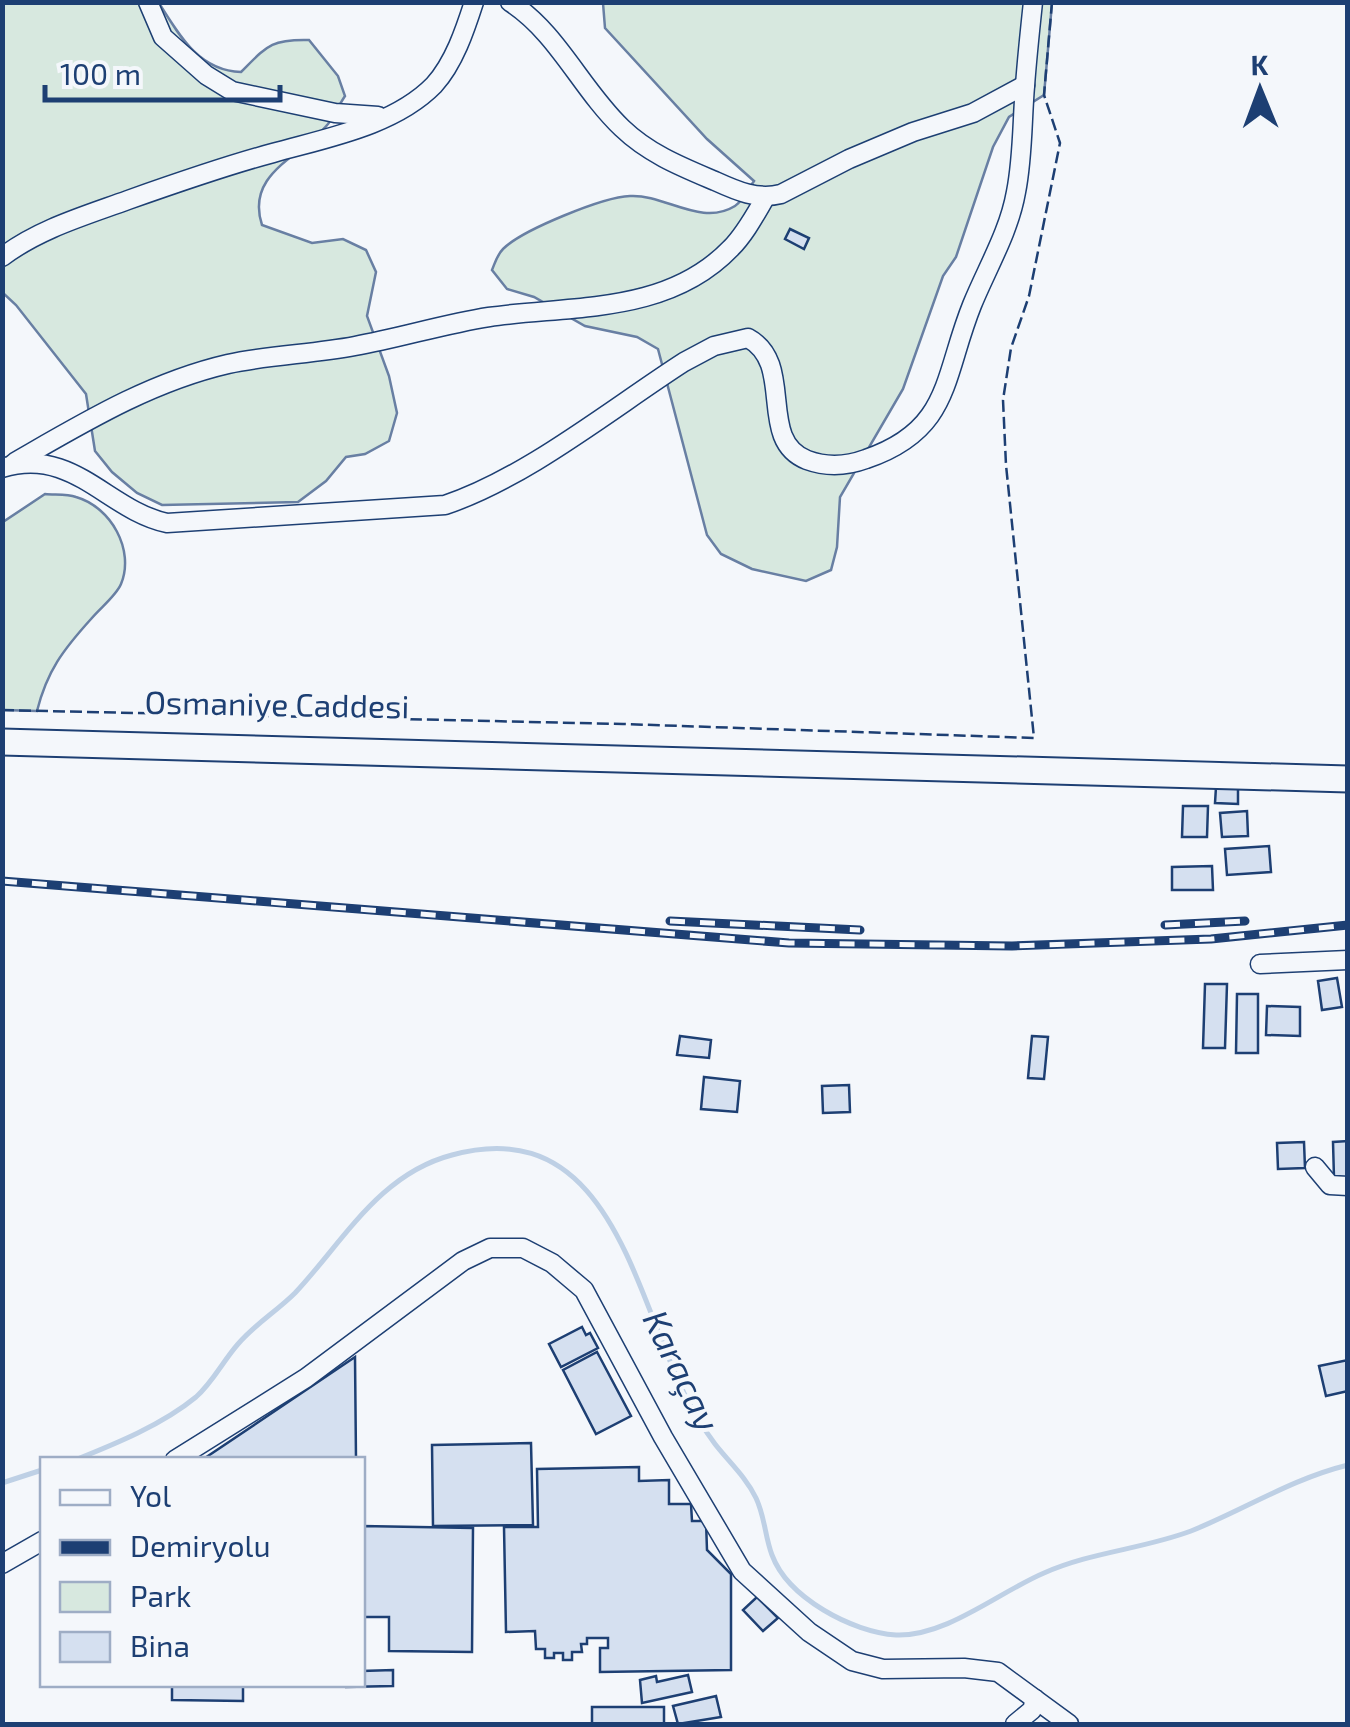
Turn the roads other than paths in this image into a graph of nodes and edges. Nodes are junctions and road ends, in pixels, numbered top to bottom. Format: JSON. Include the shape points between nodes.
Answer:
{"nodes":[{"id":1,"x":148,"y":2,"type":"edge"},
{"id":2,"x":474,"y":2,"type":"edge"},
{"id":3,"x":1033,"y":2,"type":"edge"},
{"id":4,"x":512,"y":3,"type":"edge"},
{"id":5,"x":1025,"y":86,"type":"junction"},
{"id":6,"x":388,"y":116,"type":"junction"},
{"id":7,"x":765,"y":198,"type":"junction"},
{"id":8,"x":2,"y":257,"type":"edge"},
{"id":9,"x":5,"y":467,"type":"edge"},
{"id":10,"x":2,"y":733,"type":"edge"},
{"id":11,"x":2,"y":742,"type":"edge"},
{"id":12,"x":1348,"y":767,"type":"edge"},
{"id":13,"x":1348,"y":779,"type":"edge"},
{"id":14,"x":1348,"y":960,"type":"edge"},
{"id":15,"x":1260,"y":964,"type":"dead end"},
{"id":16,"x":1314,"y":1167,"type":"dead end"},
{"id":17,"x":1348,"y":1186,"type":"edge"},
{"id":18,"x":180,"y":1457,"type":"edge"},
{"id":19,"x":40,"y":1542,"type":"edge"},
{"id":20,"x":2,"y":1564,"type":"edge"},
{"id":21,"x":1035,"y":1699,"type":"junction"},
{"id":22,"x":1016,"y":1724,"type":"edge"},
{"id":23,"x":1069,"y":1724,"type":"edge"}],
"edges":[{"from":1,"to":6,"type":"street","via":[[164,37],[232,91],[335,113]]},
{"from":2,"to":6,"type":"street","via":[[435,83]]},
{"from":3,"to":5,"type":"street"},
{"from":4,"to":7,"type":"street","via":[[539,25],[640,143],[707,178]]},
{"from":5,"to":7,"type":"street"},
{"from":5,"to":9,"type":"street","via":[[1011,216],[940,400],[911,440],[856,463],[829,465],[794,453],[782,438],[772,362],[748,338],[684,362],[513,474],[445,505],[166,524],[59,467]]},
{"from":6,"to":8,"type":"street","via":[[67,222]]},
{"from":7,"to":9,"type":"street","via":[[728,252],[681,283],[628,303],[493,317],[226,364],[104,410]]},
{"from":10,"to":12,"type":"highway","name":"Osmaniye Caddesi"},
{"from":11,"to":13,"type":"highway"},
{"from":14,"to":15,"type":"street"},
{"from":16,"to":17,"type":"street","via":[[1330,1185]]},
{"from":18,"to":21,"type":"street","via":[[306,1378],[463,1262],[490,1248],[523,1248],[584,1290],[742,1570],[809,1632],[852,1661],[883,1670],[998,1672]]},
{"from":19,"to":20,"type":"street"},
{"from":21,"to":22,"type":"street"},
{"from":21,"to":23,"type":"street"}]}
